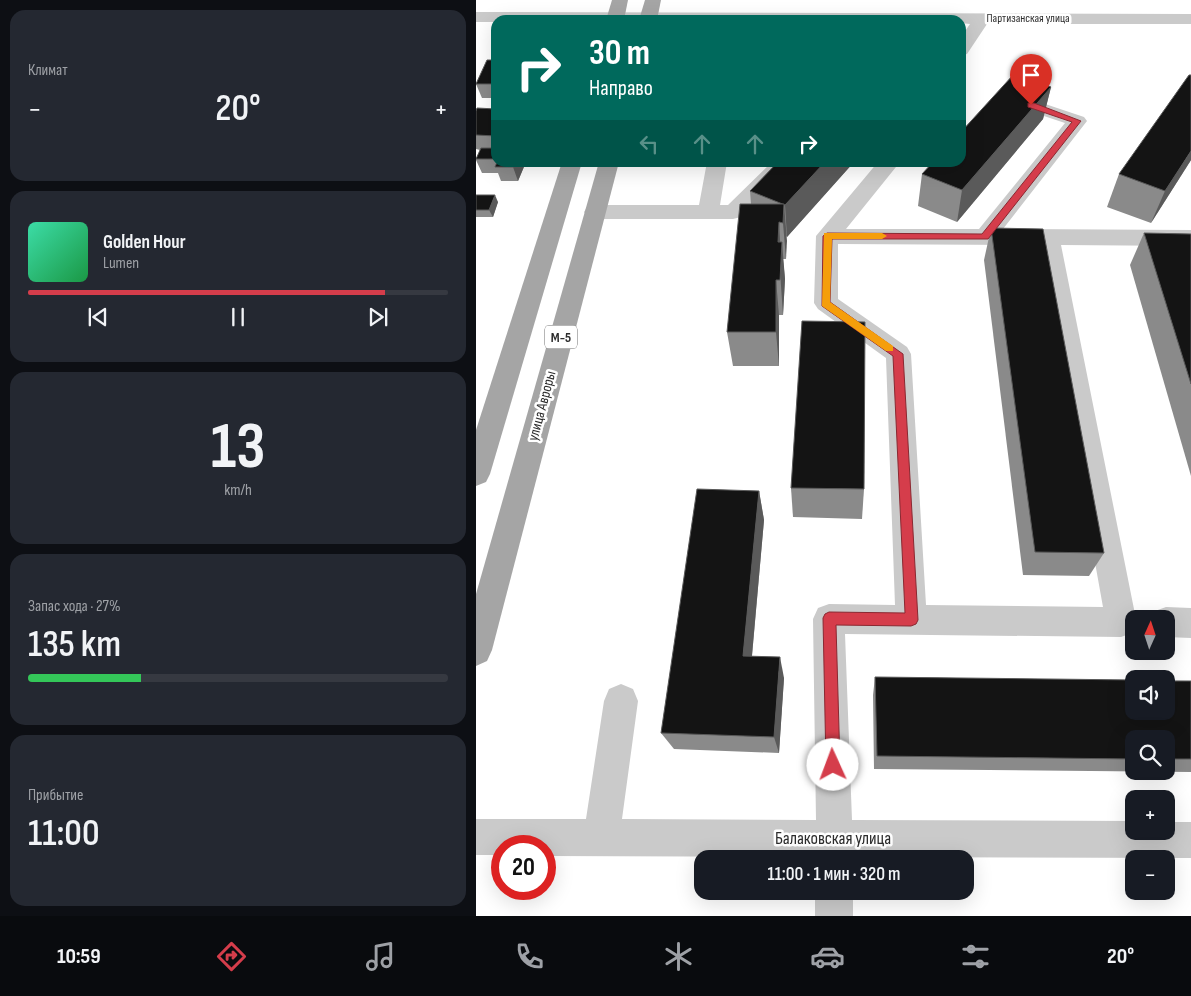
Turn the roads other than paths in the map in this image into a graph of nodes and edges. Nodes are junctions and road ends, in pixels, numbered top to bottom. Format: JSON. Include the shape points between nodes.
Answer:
{"nodes":[{"id":1,"x":620,"y":0,"type":"edge"},
{"id":2,"x":653,"y":0,"type":"edge"},
{"id":3,"x":708,"y":0,"type":"edge"},
{"id":4,"x":616,"y":15,"type":"edge"},
{"id":5,"x":649,"y":15,"type":"edge"},
{"id":6,"x":706,"y":15,"type":"edge"},
{"id":7,"x":476,"y":17,"type":"edge"},
{"id":8,"x":491,"y":17,"type":"edge"},
{"id":9,"x":966,"y":18,"type":"edge"},
{"id":10,"x":982,"y":18,"type":"junction"},
{"id":11,"x":1191,"y":19,"type":"edge"},
{"id":12,"x":966,"y":42,"type":"edge"},
{"id":13,"x":1016,"y":100,"type":"edge"},
{"id":14,"x":570,"y":167,"type":"edge"},
{"id":15,"x":608,"y":167,"type":"edge"},
{"id":16,"x":715,"y":167,"type":"edge"},
{"id":17,"x":779,"y":167,"type":"edge"},
{"id":18,"x":886,"y":167,"type":"edge"},
{"id":19,"x":596,"y":212,"type":"junction"},
{"id":20,"x":708,"y":212,"type":"junction"},
{"id":21,"x":827,"y":236,"type":"junction"},
{"id":22,"x":985,"y":237,"type":"junction"},
{"id":23,"x":1048,"y":237,"type":"junction"},
{"id":24,"x":1191,"y":238,"type":"edge"},
{"id":25,"x":476,"y":474,"type":"edge"},
{"id":26,"x":1125,"y":612,"type":"edge"},
{"id":27,"x":911,"y":620,"type":"junction"},
{"id":28,"x":1125,"y":622,"type":"edge"},
{"id":29,"x":1175,"y":622,"type":"edge"},
{"id":30,"x":1191,"y":623,"type":"edge"},
{"id":31,"x":476,"y":650,"type":"edge"},
{"id":32,"x":621,"y":701,"type":"dead end"},
{"id":33,"x":476,"y":837,"type":"edge"},
{"id":34,"x":601,"y":837,"type":"junction"},
{"id":35,"x":1191,"y":840,"type":"edge"},
{"id":36,"x":835,"y":849,"type":"edge"},
{"id":37,"x":834,"y":900,"type":"edge"},
{"id":38,"x":834,"y":916,"type":"edge"}],
"edges":[{"from":1,"to":4,"type":"main road"},
{"from":2,"to":5,"type":"main road"},
{"from":3,"to":6,"type":"street"},
{"from":7,"to":8,"type":"street","name":"Партизанская улица"},
{"from":9,"to":10,"type":"street","name":"Партизанская улица"},
{"from":10,"to":11,"type":"street","name":"Партизанская улица"},
{"from":10,"to":12,"type":"street"},
{"from":13,"to":22,"type":"street","via":[[1077,121]]},
{"from":14,"to":25,"type":"main road","number":"М-5"},
{"from":15,"to":19,"type":"main road","name":"улица Авроры","number":"М-5"},
{"from":16,"to":20,"type":"street"},
{"from":17,"to":20,"type":"street","via":[[733,212]]},
{"from":18,"to":21,"type":"street"},
{"from":19,"to":20,"type":"street"},
{"from":19,"to":31,"type":"main road","name":"улица Авроры","number":"М-5"},
{"from":21,"to":22,"type":"street"},
{"from":21,"to":27,"type":"street","via":[[826,303],[898,354]]},
{"from":22,"to":23,"type":"street"},
{"from":23,"to":24,"type":"street"},
{"from":23,"to":26,"type":"street"},
{"from":27,"to":28,"type":"street"},
{"from":27,"to":36,"type":"street","via":[[829,618]]},
{"from":29,"to":30,"type":"street"},
{"from":32,"to":34,"type":"street"},
{"from":33,"to":34,"type":"street","name":"Балаковская улица"},
{"from":34,"to":36,"type":"street","name":"Балаковская улица"},
{"from":35,"to":36,"type":"street","name":"Балаковская улица"},
{"from":37,"to":38,"type":"street"}]}
